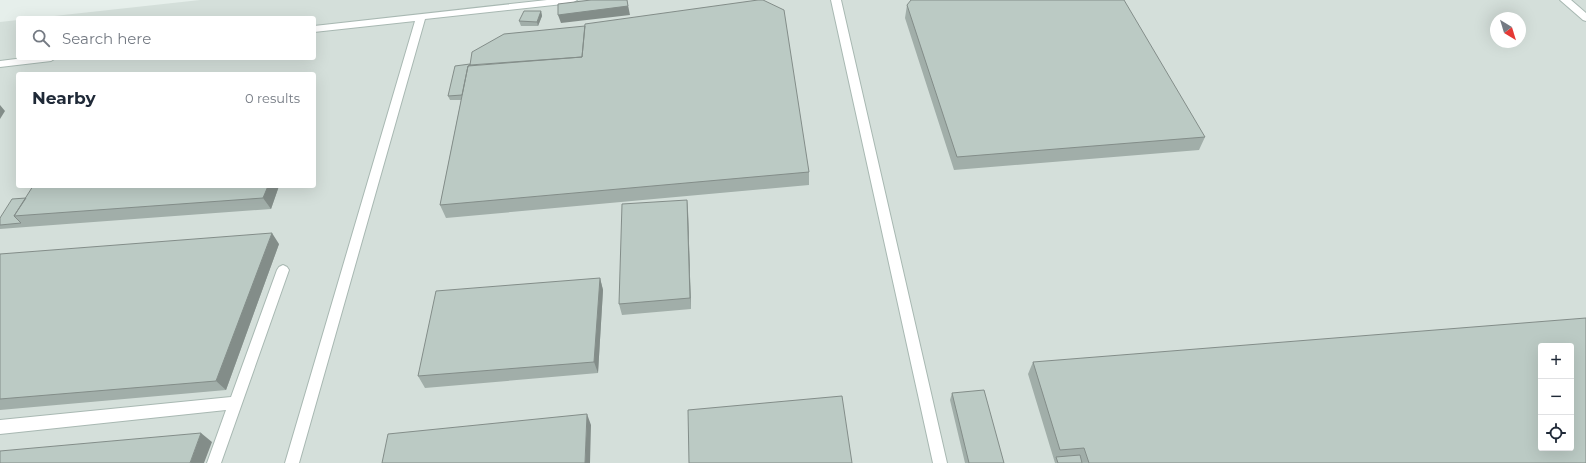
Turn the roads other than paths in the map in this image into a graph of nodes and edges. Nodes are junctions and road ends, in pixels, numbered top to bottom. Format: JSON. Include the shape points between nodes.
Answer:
{"nodes":[{"id":1,"x":572,"y":0,"type":"edge"},
{"id":2,"x":836,"y":0,"type":"edge"},
{"id":3,"x":1565,"y":0,"type":"edge"},
{"id":4,"x":421,"y":17,"type":"junction"},
{"id":5,"x":1586,"y":18,"type":"edge"},
{"id":6,"x":316,"y":29,"type":"edge"},
{"id":7,"x":35,"y":60,"type":"edge"},
{"id":8,"x":0,"y":64,"type":"edge"},
{"id":9,"x":283,"y":270,"type":"dead end"},
{"id":10,"x":235,"y":403,"type":"junction"},
{"id":11,"x":0,"y":427,"type":"edge"},
{"id":12,"x":214,"y":463,"type":"edge"},
{"id":13,"x":292,"y":463,"type":"edge"},
{"id":14,"x":940,"y":463,"type":"edge"}],
"edges":[{"from":1,"to":4,"type":"lane"},
{"from":2,"to":14,"type":"lane"},
{"from":3,"to":5,"type":"lane"},
{"from":4,"to":6,"type":"lane"},
{"from":4,"to":13,"type":"lane"},
{"from":7,"to":8,"type":"lane"},
{"from":9,"to":10,"type":"lane"},
{"from":10,"to":11,"type":"lane"},
{"from":10,"to":12,"type":"lane"}]}
